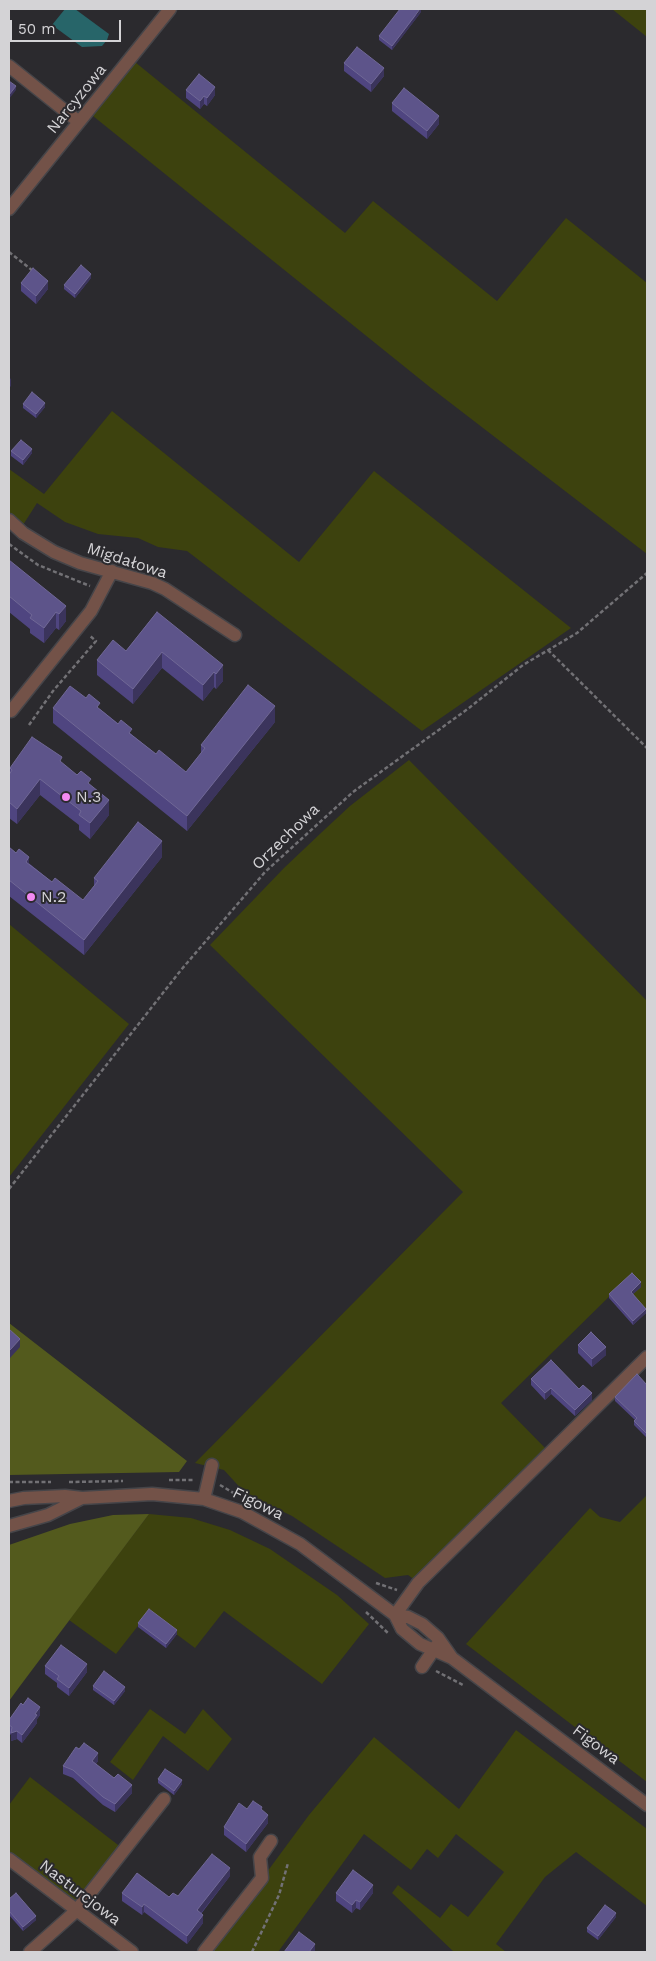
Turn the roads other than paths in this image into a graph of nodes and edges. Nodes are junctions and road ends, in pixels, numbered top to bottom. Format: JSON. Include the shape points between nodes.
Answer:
{"nodes":[{"id":1,"x":170,"y":9,"type":"edge"},
{"id":2,"x":9,"y":66,"type":"edge"},
{"id":3,"x":79,"y":122,"type":"junction"},
{"id":4,"x":9,"y":209,"type":"edge"},
{"id":5,"x":9,"y":520,"type":"edge"},
{"id":6,"x":112,"y":571,"type":"junction"},
{"id":7,"x":235,"y":635,"type":"dead end"},
{"id":8,"x":11,"y":711,"type":"dead end"},
{"id":9,"x":647,"y":1357,"type":"edge"},
{"id":10,"x":212,"y":1465,"type":"dead end"},
{"id":11,"x":82,"y":1498,"type":"junction"},
{"id":12,"x":204,"y":1499,"type":"junction"},
{"id":13,"x":9,"y":1501,"type":"edge"},
{"id":14,"x":9,"y":1526,"type":"edge"},
{"id":15,"x":395,"y":1614,"type":"junction"},
{"id":16,"x":436,"y":1646,"type":"junction"},
{"id":17,"x":423,"y":1665,"type":"road end"},
{"id":18,"x":164,"y":1799,"type":"dead end"},
{"id":19,"x":647,"y":1805,"type":"edge"},
{"id":20,"x":271,"y":1841,"type":"dead end"},
{"id":21,"x":9,"y":1859,"type":"edge"},
{"id":22,"x":76,"y":1911,"type":"junction"},
{"id":23,"x":30,"y":1952,"type":"edge"},
{"id":24,"x":132,"y":1952,"type":"edge"},
{"id":25,"x":204,"y":1952,"type":"edge"}],
"edges":[{"from":1,"to":3,"type":"street","name":"Narcyzowa"},
{"from":2,"to":3,"type":"street"},
{"from":3,"to":4,"type":"street","name":"Narcyzowa"},
{"from":5,"to":6,"type":"street","name":"Migdałowa","via":[[54,552]]},
{"from":6,"to":7,"type":"street","name":"Migdałowa","via":[[165,589]]},
{"from":6,"to":8,"type":"street","via":[[91,611]]},
{"from":9,"to":15,"type":"street","via":[[418,1583]]},
{"from":10,"to":12,"type":"street"},
{"from":11,"to":12,"type":"street","name":"Figowa","via":[[152,1494]]},
{"from":11,"to":13,"type":"street","name":"Figowa","via":[[65,1496]]},
{"from":11,"to":14,"type":"street","name":"Figowa","via":[[48,1515]]},
{"from":12,"to":15,"type":"street","name":"Figowa","via":[[242,1512],[300,1544]]},
{"from":15,"to":16,"type":"street","name":"Figowa","via":[[402,1629],[420,1644]]},
{"from":16,"to":17,"type":"street"},
{"from":16,"to":19,"type":"street","name":"Figowa"},
{"from":18,"to":22,"type":"street"},
{"from":20,"to":25,"type":"street","via":[[260,1857],[262,1878]]},
{"from":21,"to":22,"type":"street","name":"Nasturcjowa"},
{"from":22,"to":23,"type":"street"},
{"from":22,"to":24,"type":"street","name":"Nasturcjowa"}]}
